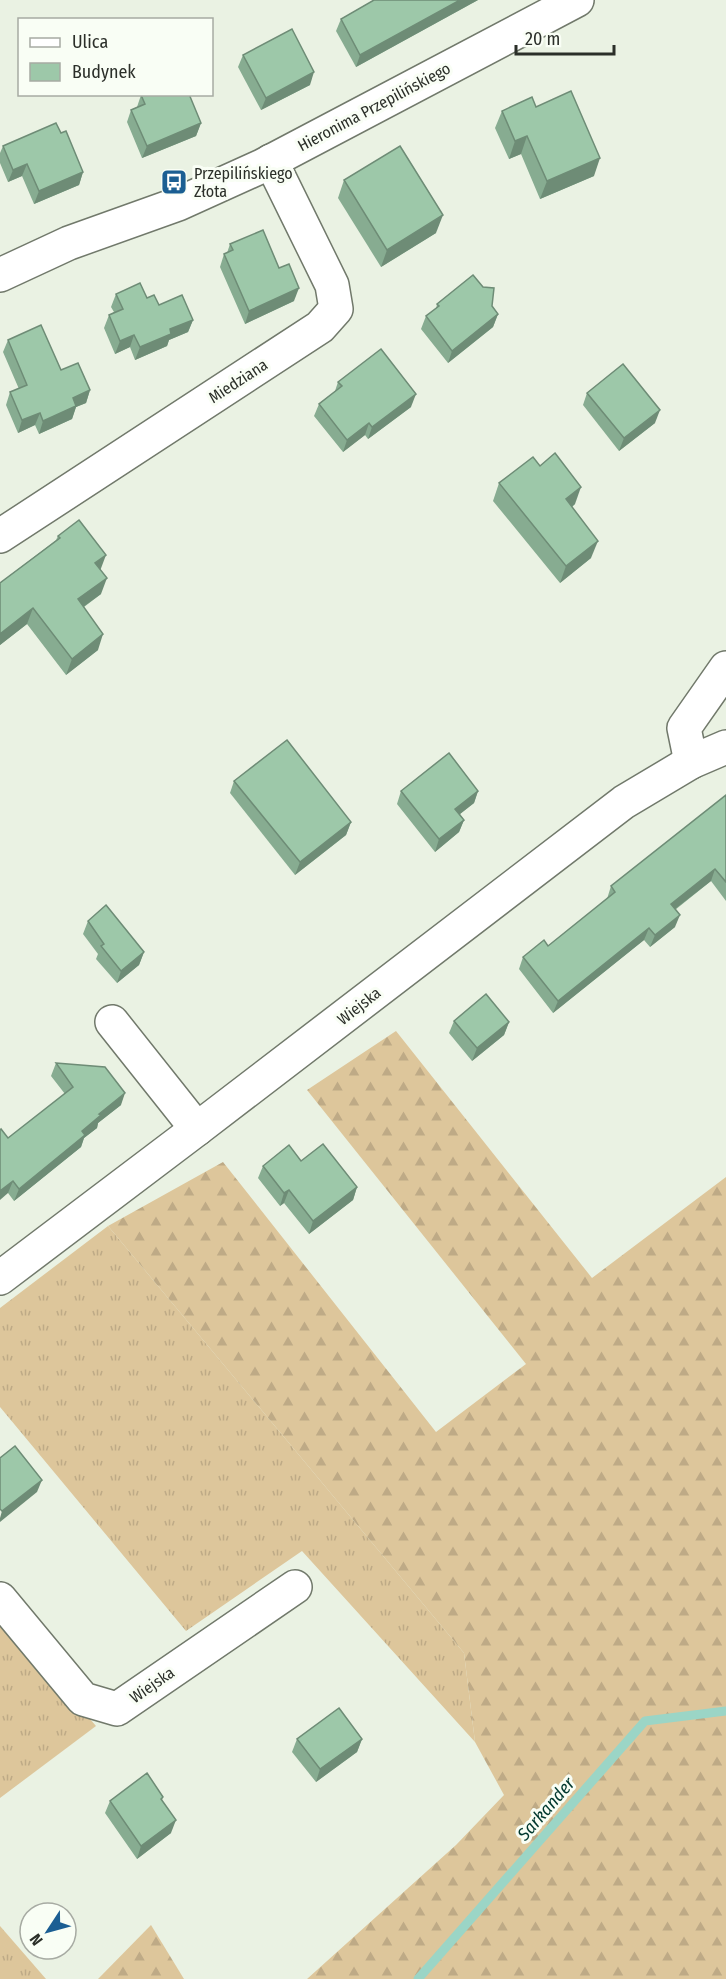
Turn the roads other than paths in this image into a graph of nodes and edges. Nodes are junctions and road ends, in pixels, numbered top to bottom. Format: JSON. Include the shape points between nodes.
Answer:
{"nodes":[{"id":1,"x":577,"y":0,"type":"edge"},
{"id":2,"x":271,"y":161,"type":"junction"},
{"id":3,"x":0,"y":274,"type":"edge"},
{"id":4,"x":0,"y":536,"type":"edge"},
{"id":5,"x":726,"y":668,"type":"edge"},
{"id":6,"x":726,"y":747,"type":"edge"},
{"id":7,"x":691,"y":762,"type":"junction"},
{"id":8,"x":112,"y":1022,"type":"dead end"},
{"id":9,"x":197,"y":1130,"type":"junction"},
{"id":10,"x":0,"y":1278,"type":"edge"},
{"id":11,"x":295,"y":1587,"type":"dead end"},
{"id":12,"x":0,"y":1599,"type":"edge"}],
"edges":[{"from":1,"to":2,"type":"street","name":"Hieronima Przepilińskiego"},
{"from":2,"to":3,"type":"street","name":"Hieronima Przepilińskiego","via":[[178,204],[69,243]]},
{"from":2,"to":4,"type":"street","name":"Miedziana","via":[[332,285],[336,309],[320,327]]},
{"from":5,"to":7,"type":"street","via":[[684,728]]},
{"from":6,"to":7,"type":"street","name":"Wiejska"},
{"from":7,"to":9,"type":"street","name":"Wiejska","via":[[624,802]]},
{"from":8,"to":9,"type":"street"},
{"from":9,"to":10,"type":"street","name":"Wiejska"},
{"from":11,"to":12,"type":"street","name":"Wiejska","via":[[117,1709],[82,1699]]}]}
